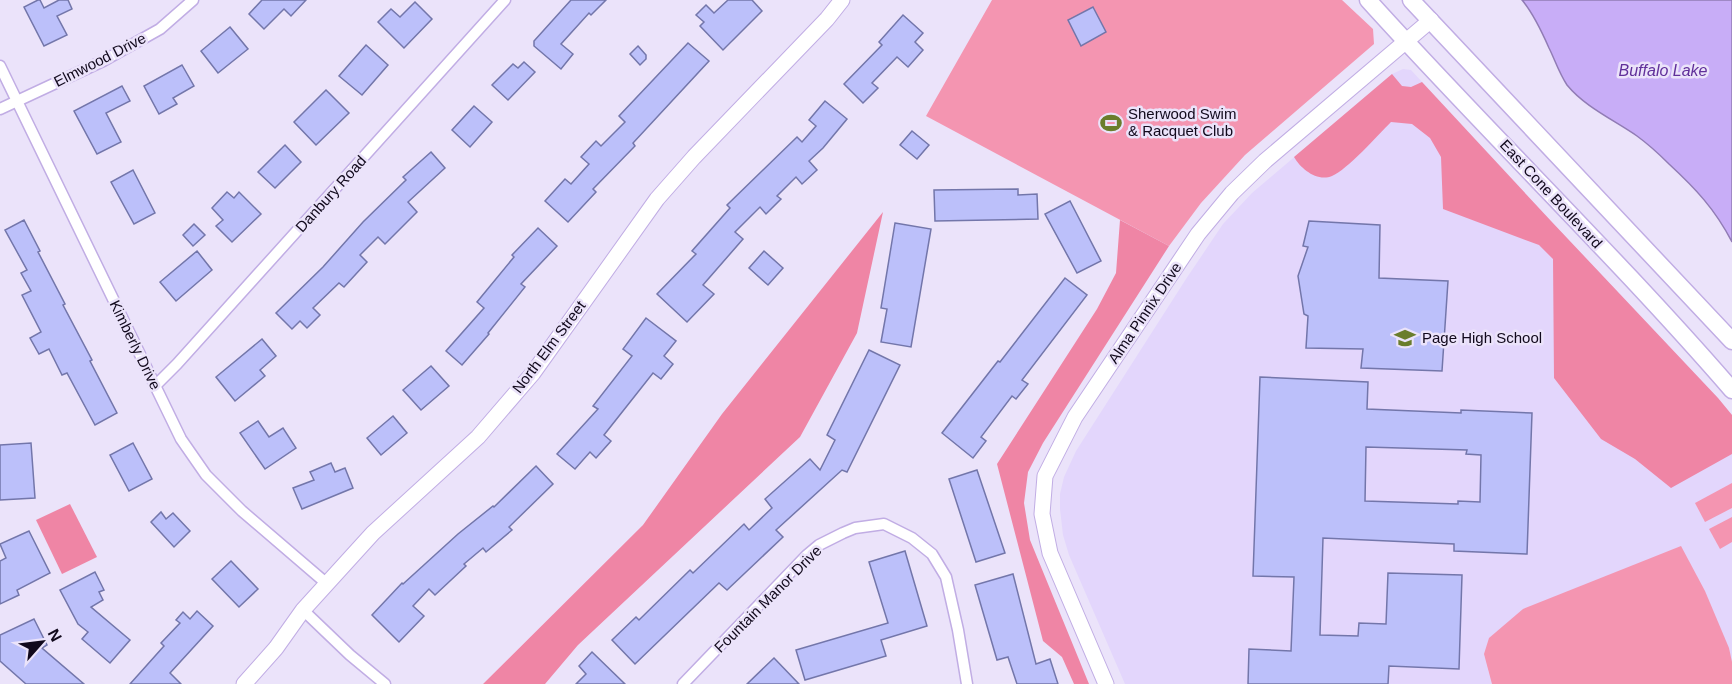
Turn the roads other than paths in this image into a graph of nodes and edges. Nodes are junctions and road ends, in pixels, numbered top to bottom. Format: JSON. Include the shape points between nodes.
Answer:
{"nodes":[{"id":1,"x":194,"y":0,"type":"edge"},
{"id":2,"x":505,"y":0,"type":"edge"},
{"id":3,"x":842,"y":0,"type":"edge"},
{"id":4,"x":1368,"y":0,"type":"edge"},
{"id":5,"x":1411,"y":0,"type":"edge"},
{"id":6,"x":1431,"y":20,"type":"junction"},
{"id":7,"x":1405,"y":42,"type":"junction"},
{"id":8,"x":0,"y":66,"type":"edge"},
{"id":9,"x":17,"y":101,"type":"junction"},
{"id":10,"x":0,"y":109,"type":"edge"},
{"id":11,"x":1732,"y":341,"type":"edge"},
{"id":12,"x":155,"y":386,"type":"junction"},
{"id":13,"x":1732,"y":390,"type":"edge"},
{"id":14,"x":326,"y":583,"type":"junction"},
{"id":15,"x":303,"y":610,"type":"junction"},
{"id":16,"x":244,"y":684,"type":"edge"},
{"id":17,"x":385,"y":684,"type":"edge"},
{"id":18,"x":683,"y":684,"type":"edge"},
{"id":19,"x":967,"y":684,"type":"edge"},
{"id":20,"x":1106,"y":684,"type":"edge"}],
"edges":[{"from":1,"to":9,"type":"street","name":"Elmwood Drive","via":[[160,29]]},
{"from":2,"to":12,"type":"street","name":"Danbury Road"},
{"from":3,"to":14,"type":"main road","name":"North Elm Street","via":[[657,199],[533,373],[478,437],[373,533]]},
{"from":4,"to":7,"type":"main road","name":"East Cone Boulevard"},
{"from":5,"to":6,"type":"main road","name":"East Cone Boulevard"},
{"from":6,"to":7,"type":"main road","name":"Alma Pinnix Drive"},
{"from":6,"to":11,"type":"main road","name":"East Cone Boulevard"},
{"from":7,"to":13,"type":"main road","name":"East Cone Boulevard"},
{"from":7,"to":20,"type":"main road","name":"Alma Pinnix Drive","via":[[1232,193],[1198,234],[1075,417],[1045,476],[1042,514],[1050,553]]},
{"from":8,"to":9,"type":"street","name":"Kimberly Drive"},
{"from":9,"to":10,"type":"street","name":"Elmwood Drive"},
{"from":9,"to":12,"type":"street","name":"Kimberly Drive"},
{"from":12,"to":14,"type":"street","name":"Kimberly Drive","via":[[181,439],[206,476]]},
{"from":14,"to":15,"type":"main road","name":"North Elm Street"},
{"from":15,"to":16,"type":"main road","name":"North Elm Street"},
{"from":15,"to":17,"type":"street"},
{"from":18,"to":19,"type":"street","name":"Fountain Manor Drive","via":[[819,545],[855,528],[884,524],[912,537],[932,554],[946,577]]}]}
